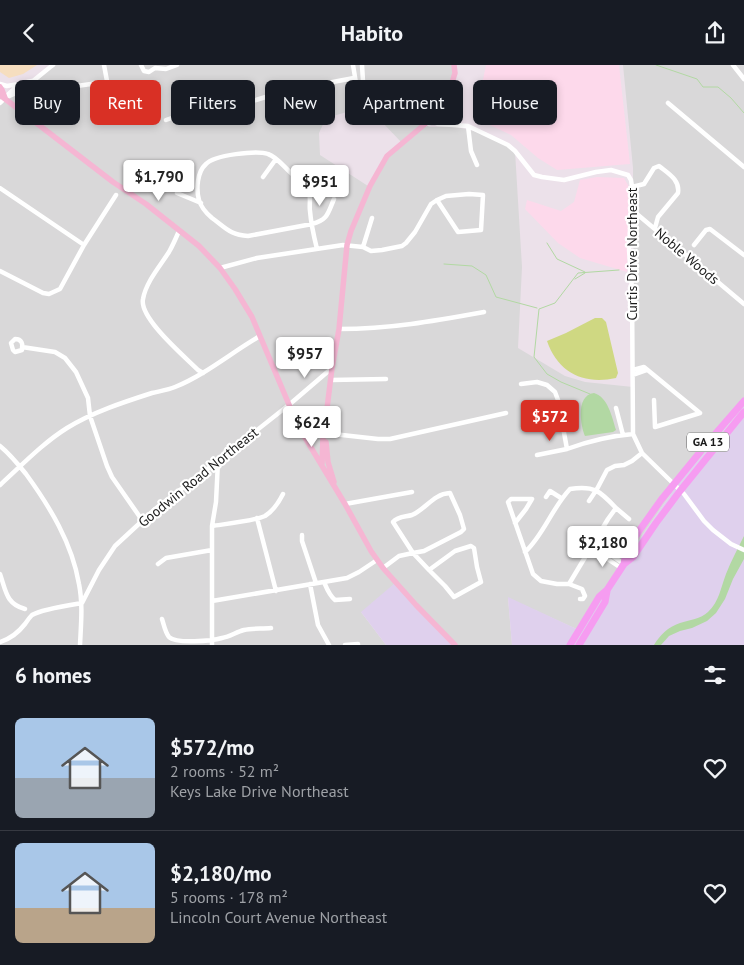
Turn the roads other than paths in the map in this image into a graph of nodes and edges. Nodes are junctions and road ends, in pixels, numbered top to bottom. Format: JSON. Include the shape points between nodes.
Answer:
{"nodes":[{"id":1,"x":53,"y":65,"type":"edge"},
{"id":2,"x":104,"y":65,"type":"edge"},
{"id":3,"x":141,"y":65,"type":"edge"},
{"id":4,"x":177,"y":65,"type":"edge"},
{"id":5,"x":353,"y":65,"type":"edge"},
{"id":6,"x":362,"y":65,"type":"edge"},
{"id":7,"x":454,"y":65,"type":"edge"},
{"id":8,"x":733,"y":65,"type":"edge"},
{"id":9,"x":154,"y":67,"type":"edge"},
{"id":10,"x":354,"y":78,"type":"junction"},
{"id":11,"x":744,"y":79,"type":"edge"},
{"id":12,"x":33,"y":80,"type":"edge"},
{"id":13,"x":453,"y":80,"type":"edge"},
{"id":14,"x":15,"y":85,"type":"edge"},
{"id":15,"x":0,"y":86,"type":"edge"},
{"id":16,"x":80,"y":86,"type":"edge"},
{"id":17,"x":15,"y":93,"type":"edge"},
{"id":18,"x":2,"y":97,"type":"edge"},
{"id":19,"x":0,"y":103,"type":"edge"},
{"id":20,"x":668,"y":103,"type":"dead end"},
{"id":21,"x":15,"y":107,"type":"edge"},
{"id":22,"x":166,"y":120,"type":"dead end"},
{"id":23,"x":39,"y":125,"type":"edge"},
{"id":24,"x":424,"y":125,"type":"edge"},
{"id":25,"x":458,"y":125,"type":"edge"},
{"id":26,"x":468,"y":126,"type":"junction"},
{"id":27,"x":276,"y":156,"type":"junction"},
{"id":28,"x":477,"y":165,"type":"dead end"},
{"id":29,"x":744,"y":167,"type":"edge"},
{"id":30,"x":262,"y":177,"type":"dead end"},
{"id":31,"x":632,"y":187,"type":"junction"},
{"id":32,"x":0,"y":188,"type":"edge"},
{"id":33,"x":177,"y":193,"type":"dead end"},
{"id":34,"x":116,"y":195,"type":"dead end"},
{"id":35,"x":334,"y":199,"type":"dead end"},
{"id":36,"x":437,"y":200,"type":"junction"},
{"id":37,"x":200,"y":203,"type":"junction"},
{"id":38,"x":631,"y":209,"type":"junction"},
{"id":39,"x":372,"y":218,"type":"dead end"},
{"id":40,"x":312,"y":224,"type":"junction"},
{"id":41,"x":655,"y":228,"type":"junction"},
{"id":42,"x":179,"y":231,"type":"junction"},
{"id":43,"x":84,"y":245,"type":"junction"},
{"id":44,"x":347,"y":245,"type":"junction"},
{"id":45,"x":694,"y":245,"type":"dead end"},
{"id":46,"x":363,"y":247,"type":"junction"},
{"id":47,"x":317,"y":249,"type":"junction"},
{"id":48,"x":744,"y":255,"type":"edge"},
{"id":49,"x":220,"y":268,"type":"junction"},
{"id":50,"x":0,"y":271,"type":"edge"},
{"id":51,"x":744,"y":304,"type":"edge"},
{"id":52,"x":484,"y":312,"type":"dead end"},
{"id":53,"x":338,"y":329,"type":"junction"},
{"id":54,"x":260,"y":336,"type":"junction"},
{"id":55,"x":22,"y":347,"type":"dead end"},
{"id":56,"x":332,"y":368,"type":"junction"},
{"id":57,"x":633,"y":372,"type":"junction"},
{"id":58,"x":203,"y":373,"type":"junction"},
{"id":59,"x":331,"y":379,"type":"junction"},
{"id":60,"x":386,"y":379,"type":"dead end"},
{"id":61,"x":521,"y":384,"type":"dead end"},
{"id":62,"x":654,"y":400,"type":"dead end"},
{"id":63,"x":744,"y":401,"type":"edge"},
{"id":64,"x":290,"y":404,"type":"junction"},
{"id":65,"x":616,"y":408,"type":"dead end"},
{"id":66,"x":744,"y":412,"type":"edge"},
{"id":67,"x":506,"y":413,"type":"dead end"},
{"id":68,"x":90,"y":416,"type":"junction"},
{"id":69,"x":562,"y":420,"type":"junction"},
{"id":70,"x":530,"y":427,"type":"dead end"},
{"id":71,"x":324,"y":433,"type":"junction"},
{"id":72,"x":633,"y":434,"type":"junction"},
{"id":73,"x":623,"y":435,"type":"junction"},
{"id":74,"x":0,"y":446,"type":"edge"},
{"id":75,"x":567,"y":449,"type":"junction"},
{"id":76,"x":642,"y":453,"type":"junction"},
{"id":77,"x":537,"y":455,"type":"dead end"},
{"id":78,"x":218,"y":461,"type":"junction"},
{"id":79,"x":322,"y":466,"type":"junction"},
{"id":80,"x":20,"y":467,"type":"junction"},
{"id":81,"x":673,"y":484,"type":"junction"},
{"id":82,"x":0,"y":485,"type":"edge"},
{"id":83,"x":597,"y":489,"type":"junction"},
{"id":84,"x":680,"y":491,"type":"junction"},
{"id":85,"x":412,"y":492,"type":"dead end"},
{"id":86,"x":338,"y":493,"type":"junction"},
{"id":87,"x":283,"y":494,"type":"dead end"},
{"id":88,"x":546,"y":497,"type":"dead end"},
{"id":89,"x":561,"y":498,"type":"junction"},
{"id":90,"x":589,"y":501,"type":"dead end"},
{"id":91,"x":345,"y":504,"type":"junction"},
{"id":92,"x":616,"y":508,"type":"junction"},
{"id":93,"x":257,"y":518,"type":"junction"},
{"id":94,"x":629,"y":519,"type":"dead end"},
{"id":95,"x":142,"y":520,"type":"junction"},
{"id":96,"x":515,"y":523,"type":"junction"},
{"id":97,"x":212,"y":526,"type":"junction"},
{"id":98,"x":302,"y":535,"type":"dead end"},
{"id":99,"x":592,"y":546,"type":"junction"},
{"id":100,"x":744,"y":549,"type":"edge"},
{"id":101,"x":212,"y":550,"type":"junction"},
{"id":102,"x":524,"y":552,"type":"junction"},
{"id":103,"x":412,"y":553,"type":"junction"},
{"id":104,"x":377,"y":560,"type":"junction"},
{"id":105,"x":158,"y":564,"type":"dead end"},
{"id":106,"x":623,"y":566,"type":"junction"},
{"id":107,"x":382,"y":568,"type":"junction"},
{"id":108,"x":429,"y":570,"type":"junction"},
{"id":109,"x":0,"y":574,"type":"edge"},
{"id":110,"x":324,"y":582,"type":"junction"},
{"id":111,"x":316,"y":583,"type":"junction"},
{"id":112,"x":310,"y":584,"type":"junction"},
{"id":113,"x":569,"y":584,"type":"junction"},
{"id":114,"x":276,"y":591,"type":"junction"},
{"id":115,"x":607,"y":591,"type":"junction"},
{"id":116,"x":350,"y":599,"type":"dead end"},
{"id":117,"x":580,"y":599,"type":"dead end"},
{"id":118,"x":212,"y":601,"type":"junction"},
{"id":119,"x":82,"y":603,"type":"junction"},
{"id":120,"x":25,"y":609,"type":"dead end"},
{"id":121,"x":162,"y":619,"type":"dead end"},
{"id":122,"x":271,"y":628,"type":"dead end"},
{"id":123,"x":0,"y":642,"type":"edge"},
{"id":124,"x":212,"y":643,"type":"edge"},
{"id":125,"x":358,"y":644,"type":"dead end"},
{"id":126,"x":80,"y":645,"type":"edge"},
{"id":127,"x":329,"y":645,"type":"edge"},
{"id":128,"x":345,"y":645,"type":"edge"},
{"id":129,"x":455,"y":645,"type":"edge"},
{"id":130,"x":570,"y":645,"type":"edge"},
{"id":131,"x":579,"y":645,"type":"edge"}],
"edges":[{"from":1,"to":12,"type":"street"},
{"from":2,"to":16,"type":"street","via":[[105,82]]},
{"from":3,"to":9,"type":"street","via":[[144,71],[149,72]]},
{"from":4,"to":9,"type":"street","via":[[166,69]]},
{"from":5,"to":10,"type":"street"},
{"from":6,"to":10,"type":"street","via":[[363,81],[360,85]]},
{"from":7,"to":13,"type":"main road"},
{"from":8,"to":11,"type":"street"},
{"from":10,"to":22,"type":"street"},
{"from":14,"to":15,"type":"street"},
{"from":15,"to":18,"type":"main road"},
{"from":17,"to":18,"type":"street"},
{"from":18,"to":19,"type":"street"},
{"from":18,"to":21,"type":"main road"},
{"from":20,"to":29,"type":"street"},
{"from":23,"to":42,"type":"main road"},
{"from":24,"to":44,"type":"main road","via":[[387,156],[367,193]]},
{"from":25,"to":26,"type":"street","name":"Curtis Drive Northeast"},
{"from":26,"to":28,"type":"street","via":[[471,151]]},
{"from":26,"to":31,"type":"street","name":"Curtis Drive Northeast","via":[[508,145],[534,175],[564,181],[611,170],[628,175]]},
{"from":27,"to":30,"type":"street"},
{"from":27,"to":37,"type":"street","via":[[247,152],[207,162],[199,177]]},
{"from":27,"to":40,"type":"street","via":[[309,193]]},
{"from":31,"to":38,"type":"street","name":"Curtis Drive Northeast"},
{"from":31,"to":41,"type":"street","via":[[644,184],[654,168],[659,166],[677,182],[678,193],[658,217]]},
{"from":32,"to":43,"type":"street"},
{"from":33,"to":37,"type":"street"},
{"from":34,"to":43,"type":"street"},
{"from":35,"to":40,"type":"street","via":[[326,217]]},
{"from":36,"to":36,"type":"street","via":[[446,196],[483,195],[481,230],[458,232]]},
{"from":36,"to":46,"type":"street","via":[[402,246],[370,251]]},
{"from":37,"to":40,"type":"street","via":[[206,213],[232,234],[242,236]]},
{"from":38,"to":41,"type":"street","name":"Noble Woods"},
{"from":38,"to":57,"type":"street","name":"Curtis Drive Northeast"},
{"from":39,"to":46,"type":"street"},
{"from":40,"to":47,"type":"street"},
{"from":41,"to":51,"type":"street","name":"Noble Woods"},
{"from":42,"to":49,"type":"main road"},
{"from":42,"to":58,"type":"street","via":[[147,287],[142,305],[149,320],[164,337]]},
{"from":43,"to":50,"type":"street","via":[[60,289],[49,294]]},
{"from":44,"to":46,"type":"street"},
{"from":44,"to":47,"type":"street"},
{"from":44,"to":53,"type":"main road"},
{"from":45,"to":48,"type":"street","via":[[710,229]]},
{"from":47,"to":49,"type":"street"},
{"from":49,"to":54,"type":"main road","via":[[252,317]]},
{"from":52,"to":53,"type":"street","via":[[422,324]]},
{"from":53,"to":56,"type":"main road"},
{"from":54,"to":58,"type":"street"},
{"from":54,"to":64,"type":"main road"},
{"from":55,"to":68,"type":"street","via":[[55,352],[65,358],[83,385]]},
{"from":56,"to":59,"type":"main road"},
{"from":56,"to":64,"type":"street","name":"Goodwin Road Northeast"},
{"from":57,"to":62,"type":"street","via":[[645,369],[700,413],[655,427]]},
{"from":57,"to":72,"type":"street","name":"Curtis Drive Northeast"},
{"from":58,"to":68,"type":"street","via":[[175,387]]},
{"from":59,"to":60,"type":"street"},
{"from":59,"to":71,"type":"main road"},
{"from":61,"to":69,"type":"street","via":[[537,382],[555,392]]},
{"from":63,"to":81,"type":"main road","number":"GA 13"},
{"from":64,"to":78,"type":"street","name":"Goodwin Road Northeast"},
{"from":64,"to":79,"type":"main road","via":[[298,426]]},
{"from":65,"to":73,"type":"street"},
{"from":66,"to":84,"type":"main road","number":"GA 13"},
{"from":67,"to":71,"type":"street","via":[[390,439]]},
{"from":68,"to":80,"type":"street","via":[[54,437]]},
{"from":68,"to":95,"type":"street","via":[[112,477]]},
{"from":69,"to":70,"type":"street"},
{"from":69,"to":75,"type":"street"},
{"from":71,"to":79,"type":"main road"},
{"from":71,"to":86,"type":"main road","via":[[328,463]]},
{"from":72,"to":73,"type":"street"},
{"from":72,"to":76,"type":"street","name":"Curtis Drive Northeast"},
{"from":73,"to":75,"type":"street"},
{"from":74,"to":80,"type":"street"},
{"from":75,"to":77,"type":"street"},
{"from":76,"to":81,"type":"street","name":"Curtis Drive Northeast"},
{"from":76,"to":83,"type":"street","via":[[624,465],[607,470]]},
{"from":78,"to":95,"type":"street","name":"Goodwin Road Northeast"},
{"from":78,"to":97,"type":"street"},
{"from":79,"to":86,"type":"main road"},
{"from":80,"to":82,"type":"street"},
{"from":80,"to":119,"type":"street","via":[[62,531],[76,569]]},
{"from":81,"to":84,"type":"street","name":"Curtis Drive Northeast"},
{"from":81,"to":106,"type":"main road","number":"GA 13","via":[[626,552]]},
{"from":83,"to":89,"type":"street","via":[[570,489]]},
{"from":83,"to":90,"type":"street"},
{"from":83,"to":92,"type":"street"},
{"from":84,"to":100,"type":"street","name":"Curtis Drive Northeast","via":[[712,530]]},
{"from":84,"to":106,"type":"main road","number":"GA 13","via":[[633,557]]},
{"from":85,"to":91,"type":"street"},
{"from":86,"to":91,"type":"main road"},
{"from":87,"to":93,"type":"street","via":[[273,509]]},
{"from":88,"to":89,"type":"street","via":[[550,491]]},
{"from":89,"to":102,"type":"street"},
{"from":91,"to":104,"type":"main road"},
{"from":92,"to":94,"type":"street"},
{"from":92,"to":99,"type":"street"},
{"from":93,"to":97,"type":"street"},
{"from":93,"to":114,"type":"street"},
{"from":95,"to":119,"type":"street","name":"Goodwin Road Northeast","via":[[115,546]]},
{"from":96,"to":96,"type":"street","via":[[526,509],[532,499],[511,499],[508,502]]},
{"from":96,"to":102,"type":"street"},
{"from":97,"to":101,"type":"street"},
{"from":98,"to":111,"type":"street"},
{"from":99,"to":106,"type":"street"},
{"from":99,"to":113,"type":"street"},
{"from":101,"to":105,"type":"street","via":[[166,558]]},
{"from":101,"to":118,"type":"street"},
{"from":102,"to":113,"type":"street","via":[[533,574],[541,581]]},
{"from":103,"to":103,"type":"street","via":[[424,551],[464,529],[450,493],[434,498],[414,514],[394,522]]},
{"from":103,"to":107,"type":"street"},
{"from":103,"to":108,"type":"street"},
{"from":104,"to":107,"type":"main road"},
{"from":104,"to":110,"type":"street","via":[[347,578]]},
{"from":106,"to":115,"type":"main road","number":"GA 13"},
{"from":107,"to":129,"type":"main road"},
{"from":108,"to":108,"type":"street","via":[[454,597],[481,582],[471,546],[455,551]]},
{"from":109,"to":120,"type":"street","via":[[10,601]]},
{"from":110,"to":111,"type":"street"},
{"from":110,"to":116,"type":"street","via":[[335,600]]},
{"from":111,"to":112,"type":"street"},
{"from":112,"to":114,"type":"street"},
{"from":112,"to":127,"type":"street","via":[[318,625]]},
{"from":113,"to":117,"type":"street","via":[[582,589],[585,596]]},
{"from":114,"to":118,"type":"street"},
{"from":115,"to":130,"type":"main road","number":"GA 13","via":[[599,597]]},
{"from":115,"to":131,"type":"main road","number":"GA 13","via":[[605,602]]},
{"from":118,"to":124,"type":"street"},
{"from":119,"to":123,"type":"street","via":[[36,613],[16,633]]},
{"from":119,"to":126,"type":"street"},
{"from":121,"to":124,"type":"street","via":[[172,639]]},
{"from":122,"to":124,"type":"street","via":[[244,630]]},
{"from":125,"to":128,"type":"street"}]}
